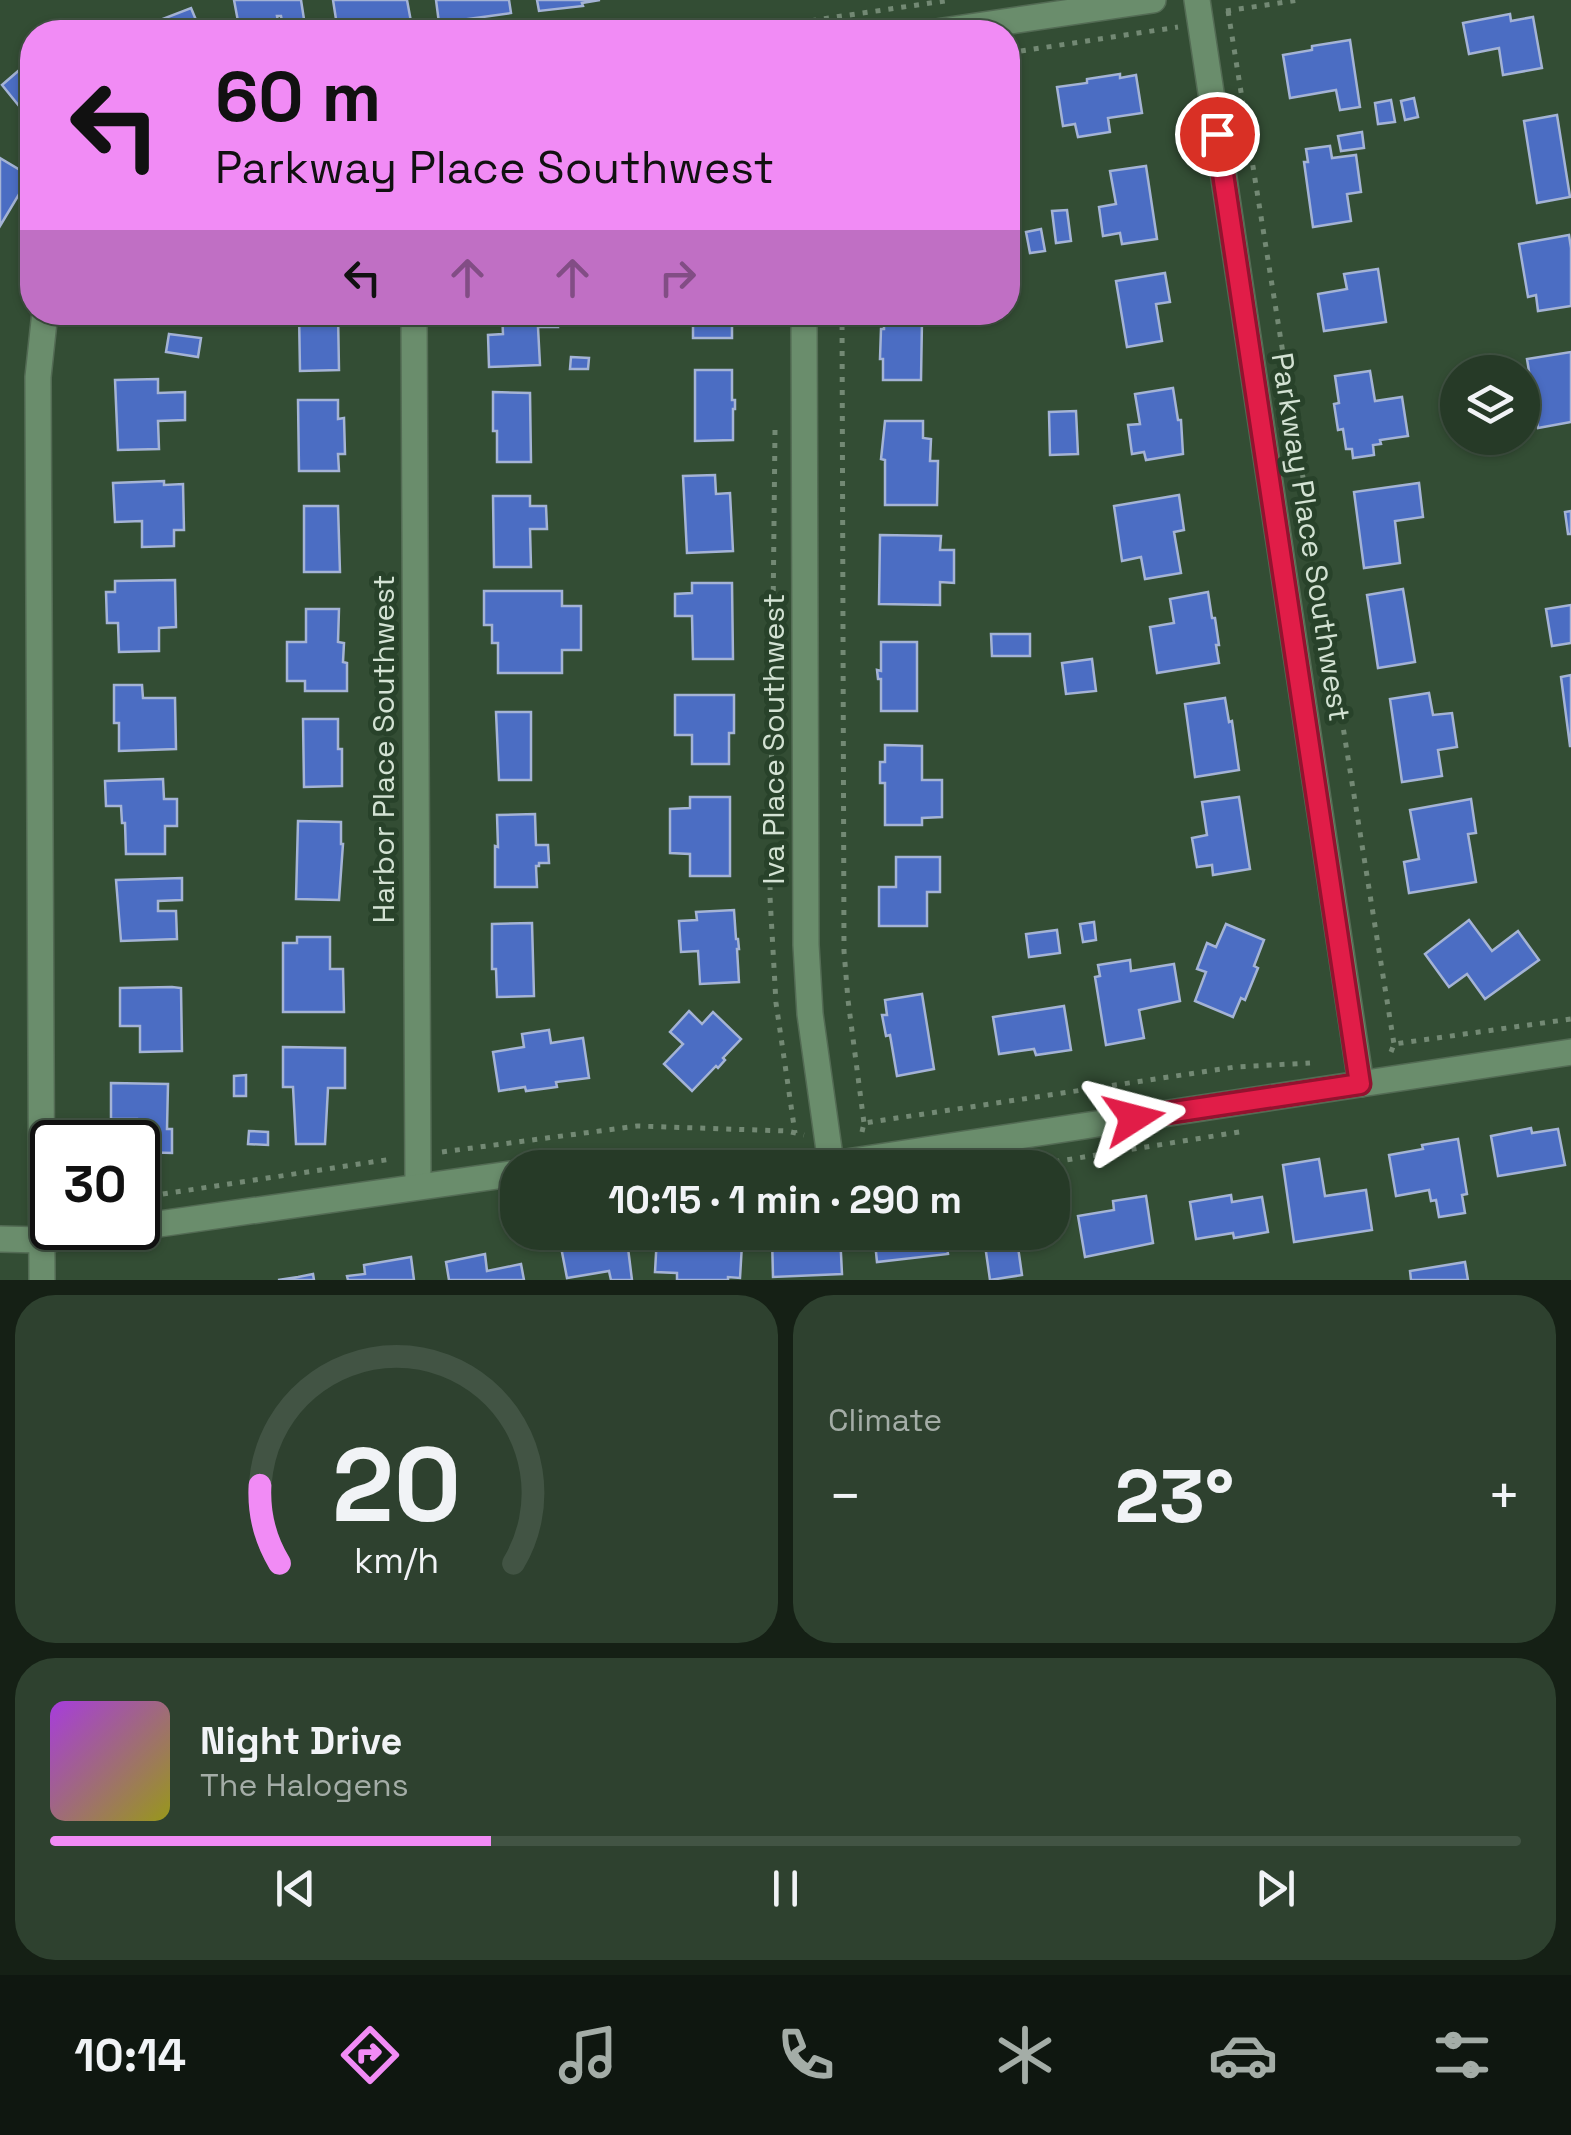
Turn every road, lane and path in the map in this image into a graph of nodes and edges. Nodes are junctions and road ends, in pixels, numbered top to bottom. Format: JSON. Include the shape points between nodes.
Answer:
{"nodes":[{"id":1,"x":951,"y":0,"type":"edge"},
{"id":2,"x":1153,"y":0,"type":"edge"},
{"id":3,"x":1197,"y":0,"type":"edge"},
{"id":4,"x":1228,"y":10,"type":"dead end"},
{"id":5,"x":815,"y":20,"type":"edge"},
{"id":6,"x":1017,"y":20,"type":"edge"},
{"id":7,"x":44,"y":325,"type":"edge"},
{"id":8,"x":414,"y":325,"type":"edge"},
{"id":9,"x":804,"y":325,"type":"edge"},
{"id":10,"x":842,"y":325,"type":"edge"},
{"id":11,"x":776,"y":429,"type":"dead end"},
{"id":12,"x":1571,"y":1019,"type":"edge"},
{"id":13,"x":1394,"y":1044,"type":"junction"},
{"id":14,"x":1571,"y":1052,"type":"edge"},
{"id":15,"x":1359,"y":1073,"type":"junction"},
{"id":16,"x":41,"y":1120,"type":"edge"},
{"id":17,"x":864,"y":1124,"type":"junction"},
{"id":18,"x":795,"y":1133,"type":"junction"},
{"id":19,"x":813,"y":1150,"type":"edge"},
{"id":20,"x":821,"y":1150,"type":"edge"},
{"id":21,"x":835,"y":1150,"type":"edge"},
{"id":22,"x":873,"y":1150,"type":"edge"},
{"id":23,"x":417,"y":1155,"type":"junction"},
{"id":24,"x":500,"y":1175,"type":"edge"},
{"id":25,"x":418,"y":1186,"type":"junction"},
{"id":26,"x":160,"y":1195,"type":"edge"},
{"id":27,"x":160,"y":1224,"type":"edge"},
{"id":28,"x":0,"y":1239,"type":"edge"},
{"id":29,"x":30,"y":1240,"type":"edge"},
{"id":30,"x":41,"y":1250,"type":"edge"},
{"id":31,"x":42,"y":1280,"type":"edge"}],
"edges":[{"from":1,"to":5,"type":"path"},
{"from":2,"to":6,"type":"street"},
{"from":3,"to":15,"type":"street","name":"Parkway Place Southwest"},
{"from":4,"to":13,"type":"path"},
{"from":7,"to":16,"type":"street","via":[[38,377]]},
{"from":8,"to":23,"type":"street","name":"Harbor Place Southwest"},
{"from":9,"to":20,"type":"street","name":"Iva Place Southwest","via":[[806,945]]},
{"from":10,"to":17,"type":"path","via":[[844,951]]},
{"from":11,"to":18,"type":"path","via":[[770,898],[776,1003]]},
{"from":12,"to":13,"type":"path"},
{"from":13,"to":15,"type":"path","via":[[1390,1058]]},
{"from":14,"to":15,"type":"street"},
{"from":15,"to":17,"type":"path","via":[[1234,1067]]},
{"from":15,"to":22,"type":"street"},
{"from":17,"to":21,"type":"path","via":[[861,1134]]},
{"from":18,"to":19,"type":"path"},
{"from":18,"to":23,"type":"path","via":[[637,1126]]},
{"from":23,"to":25,"type":"street","name":"Harbor Place Southwest"},
{"from":23,"to":26,"type":"path"},
{"from":24,"to":25,"type":"street"},
{"from":25,"to":27,"type":"street"},
{"from":28,"to":29,"type":"street"},
{"from":30,"to":31,"type":"street"}]}
